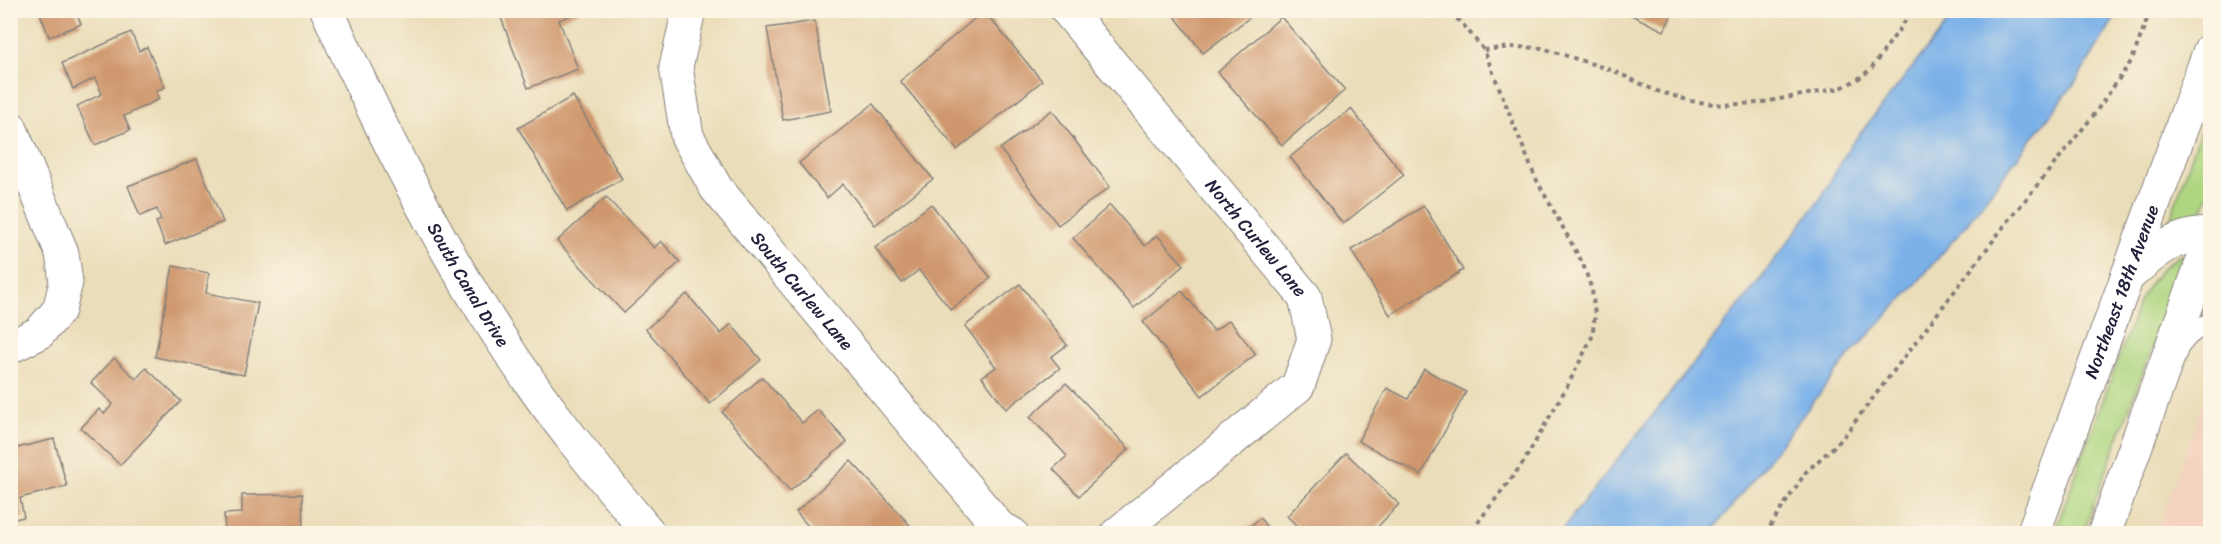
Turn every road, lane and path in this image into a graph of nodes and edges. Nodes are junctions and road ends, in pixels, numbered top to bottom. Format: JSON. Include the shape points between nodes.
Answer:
{"nodes":[{"id":1,"x":327,"y":10,"type":"edge"},
{"id":2,"x":689,"y":10,"type":"edge"},
{"id":3,"x":1067,"y":10,"type":"edge"},
{"id":4,"x":1441,"y":10,"type":"edge"},
{"id":5,"x":1913,"y":10,"type":"edge"},
{"id":6,"x":2152,"y":10,"type":"edge"},
{"id":7,"x":1484,"y":50,"type":"junction"},
{"id":8,"x":2211,"y":50,"type":"edge"},
{"id":9,"x":10,"y":127,"type":"edge"},
{"id":10,"x":2211,"y":234,"type":"edge"},
{"id":11,"x":2211,"y":241,"type":"edge"},
{"id":12,"x":2126,"y":279,"type":"junction"},
{"id":13,"x":2211,"y":321,"type":"edge"},
{"id":14,"x":10,"y":347,"type":"edge"},
{"id":15,"x":2168,"y":360,"type":"junction"},
{"id":16,"x":650,"y":534,"type":"edge"},
{"id":17,"x":1012,"y":534,"type":"edge"},
{"id":18,"x":1117,"y":534,"type":"edge"},
{"id":19,"x":1469,"y":534,"type":"edge"},
{"id":20,"x":1765,"y":534,"type":"edge"},
{"id":21,"x":2033,"y":534,"type":"edge"},
{"id":22,"x":2104,"y":534,"type":"edge"}],
"edges":[{"from":1,"to":16,"type":"street","name":"South Canal Drive","via":[[426,216],[500,339],[562,427]]},
{"from":2,"to":17,"type":"street","name":"South Curlew Lane","via":[[676,67],[687,136],[716,188],[999,526]]},
{"from":3,"to":18,"type":"street","name":"North Curlew Lane","via":[[1305,297],[1314,339],[1298,386]]},
{"from":4,"to":7,"type":"path","via":[[1460,21]]},
{"from":5,"to":7,"type":"path","via":[[1870,69],[1858,79],[1841,88],[1758,104],[1691,101],[1654,90],[1614,70],[1542,48]]},
{"from":6,"to":20,"type":"path","via":[[2132,60],[2093,116],[1841,440],[1801,479]]},
{"from":7,"to":19,"type":"path","via":[[1535,177],[1583,264],[1595,315],[1592,337],[1523,463]]},
{"from":8,"to":12,"type":"street","name":"Northeast 18th Avenue"},
{"from":9,"to":14,"type":"street","via":[[62,252],[66,282],[59,310],[39,333]]},
{"from":10,"to":12,"type":"street","via":[[2193,234],[2170,243]]},
{"from":11,"to":15,"type":"street"},
{"from":12,"to":21,"type":"street","name":"Northeast 18th Avenue"},
{"from":13,"to":15,"type":"lane","via":[[2189,336]]},
{"from":15,"to":22,"type":"street"}]}
